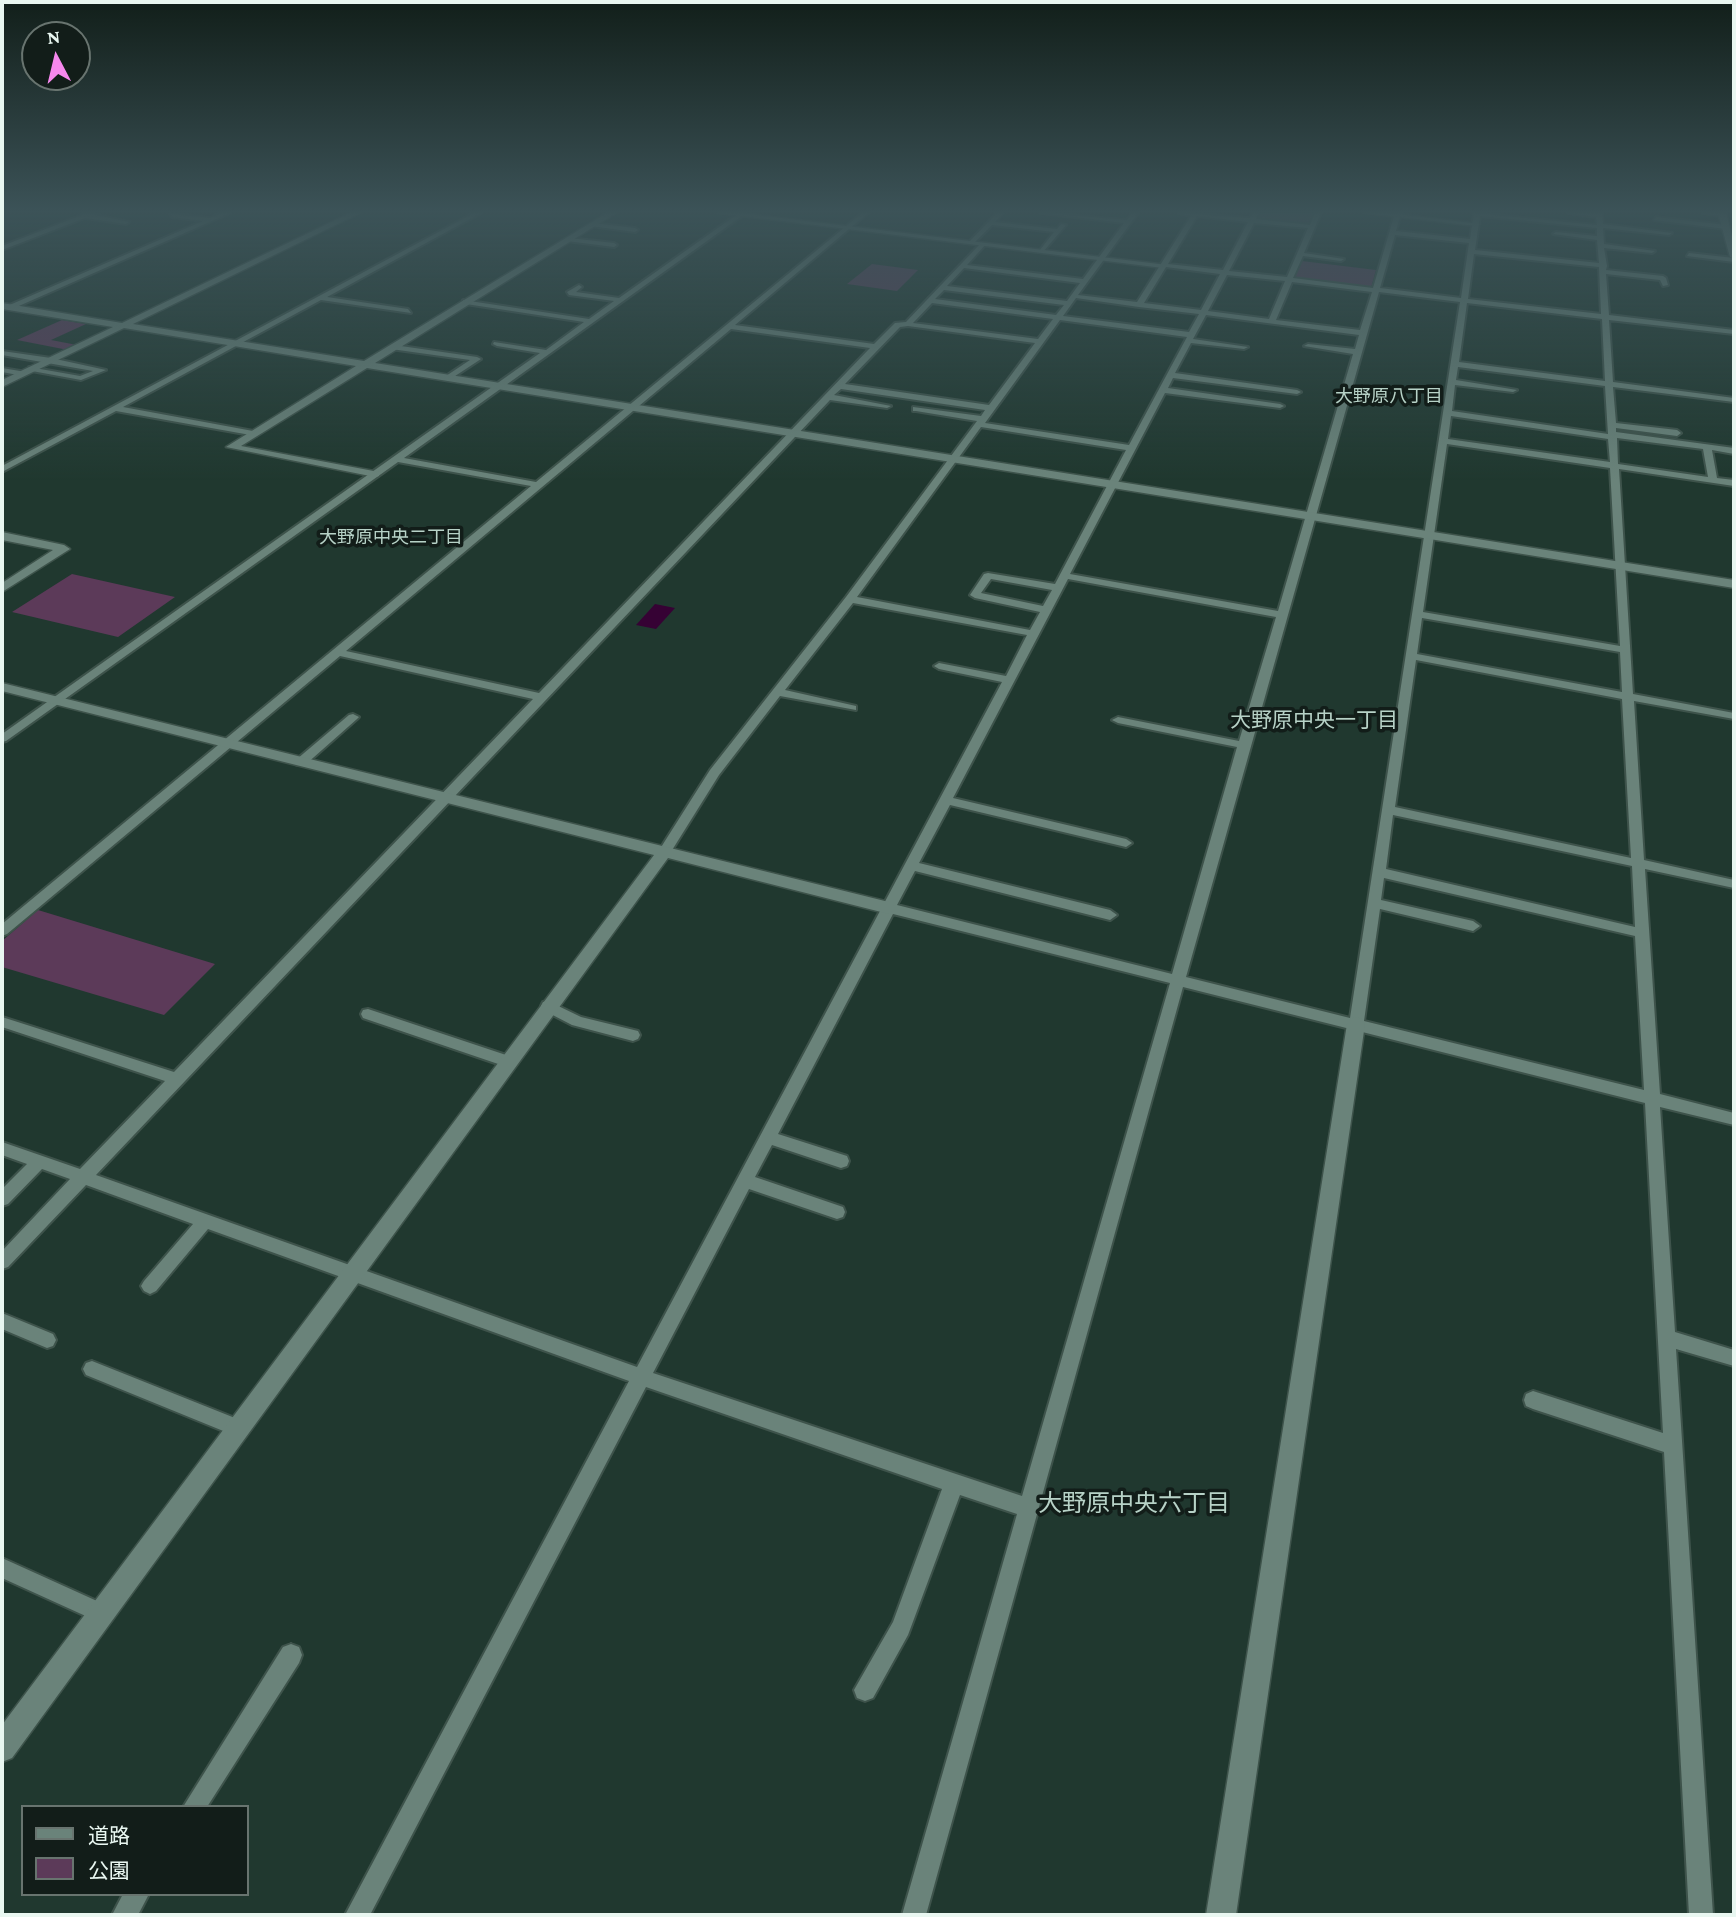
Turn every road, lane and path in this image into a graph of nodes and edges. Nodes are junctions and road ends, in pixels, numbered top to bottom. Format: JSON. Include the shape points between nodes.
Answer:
{"nodes":[{"id":1,"x":171,"y":302,"type":"edge"},
{"id":2,"x":312,"y":302,"type":"edge"},
{"id":3,"x":350,"y":302,"type":"edge"},
{"id":4,"x":466,"y":302,"type":"edge"},
{"id":5,"x":469,"y":302,"type":"edge"},
{"id":6,"x":616,"y":302,"type":"edge"},
{"id":7,"x":757,"y":302,"type":"edge"},
{"id":8,"x":930,"y":302,"type":"edge"},
{"id":9,"x":943,"y":302,"type":"edge"},
{"id":10,"x":1069,"y":302,"type":"edge"},
{"id":11,"x":1104,"y":302,"type":"edge"},
{"id":12,"x":1209,"y":302,"type":"edge"},
{"id":13,"x":1279,"y":302,"type":"edge"},
{"id":14,"x":1373,"y":302,"type":"edge"},
{"id":15,"x":1465,"y":302,"type":"edge"},
{"id":16,"x":1477,"y":302,"type":"edge"},
{"id":17,"x":1605,"y":302,"type":"edge"},
{"id":18,"x":1139,"y":305,"type":"joint"},
{"id":19,"x":4,"y":308,"type":"edge"},
{"id":20,"x":408,"y":311,"type":"dead end"},
{"id":21,"x":1204,"y":313,"type":"junction"},
{"id":22,"x":1058,"y":317,"type":"junction"},
{"id":23,"x":1606,"y":318,"type":"junction"},
{"id":24,"x":590,"y":321,"type":"junction"},
{"id":25,"x":1271,"y":322,"type":"junction"},
{"id":26,"x":908,"y":324,"type":"junction"},
{"id":27,"x":122,"y":326,"type":"junction"},
{"id":28,"x":729,"y":326,"type":"junction"},
{"id":29,"x":1734,"y":332,"type":"edge"},
{"id":30,"x":1364,"y":333,"type":"junction"},
{"id":31,"x":1191,"y":338,"type":"junction"},
{"id":32,"x":1040,"y":341,"type":"junction"},
{"id":33,"x":235,"y":344,"type":"junction"},
{"id":34,"x":497,"y":344,"type":"dead end"},
{"id":35,"x":1308,"y":346,"type":"dead end"},
{"id":36,"x":394,"y":347,"type":"junction"},
{"id":37,"x":876,"y":347,"type":"junction"},
{"id":38,"x":1244,"y":347,"type":"dead end"},
{"id":39,"x":546,"y":352,"type":"junction"},
{"id":40,"x":1358,"y":352,"type":"junction"},
{"id":41,"x":2,"y":353,"type":"edge"},
{"id":42,"x":50,"y":361,"type":"junction"},
{"id":43,"x":366,"y":365,"type":"junction"},
{"id":44,"x":1454,"y":365,"type":"junction"},
{"id":45,"x":1175,"y":366,"type":"junction"},
{"id":46,"x":2,"y":370,"type":"edge"},
{"id":47,"x":28,"y":372,"type":"junction"},
{"id":48,"x":1226,"y":373,"type":"dead end"},
{"id":49,"x":1171,"y":375,"type":"junction"},
{"id":50,"x":449,"y":378,"type":"junction"},
{"id":51,"x":1452,"y":382,"type":"junction"},
{"id":52,"x":2,"y":384,"type":"edge"},
{"id":53,"x":1611,"y":384,"type":"junction"},
{"id":54,"x":498,"y":386,"type":"junction"},
{"id":55,"x":839,"y":386,"type":"junction"},
{"id":56,"x":1163,"y":390,"type":"junction"},
{"id":57,"x":1513,"y":390,"type":"dead end"},
{"id":58,"x":1297,"y":392,"type":"dead end"},
{"id":59,"x":828,"y":397,"type":"junction"},
{"id":60,"x":1734,"y":400,"type":"edge"},
{"id":61,"x":887,"y":406,"type":"dead end"},
{"id":62,"x":1280,"y":406,"type":"dead end"},
{"id":63,"x":631,"y":407,"type":"junction"},
{"id":64,"x":114,"y":408,"type":"junction"},
{"id":65,"x":990,"y":408,"type":"junction"},
{"id":66,"x":916,"y":409,"type":"dead end"},
{"id":67,"x":1447,"y":414,"type":"junction"},
{"id":68,"x":980,"y":422,"type":"junction"},
{"id":69,"x":1613,"y":432,"type":"junction"},
{"id":70,"x":794,"y":433,"type":"junction"},
{"id":71,"x":1677,"y":433,"type":"dead end"},
{"id":72,"x":253,"y":434,"type":"junction"},
{"id":73,"x":1443,"y":441,"type":"junction"},
{"id":74,"x":1131,"y":448,"type":"junction"},
{"id":75,"x":1707,"y":448,"type":"junction"},
{"id":76,"x":1734,"y":451,"type":"edge"},
{"id":77,"x":396,"y":459,"type":"junction"},
{"id":78,"x":953,"y":460,"type":"junction"},
{"id":79,"x":1615,"y":466,"type":"junction"},
{"id":80,"x":2,"y":469,"type":"edge"},
{"id":81,"x":375,"y":474,"type":"junction"},
{"id":82,"x":1713,"y":480,"type":"junction"},
{"id":83,"x":1734,"y":483,"type":"edge"},
{"id":84,"x":538,"y":485,"type":"junction"},
{"id":85,"x":1112,"y":485,"type":"junction"},
{"id":86,"x":1311,"y":517,"type":"junction"},
{"id":87,"x":2,"y":536,"type":"edge"},
{"id":88,"x":1429,"y":537,"type":"junction"},
{"id":89,"x":1621,"y":566,"type":"junction"},
{"id":90,"x":1061,"y":582,"type":"junction"},
{"id":91,"x":1734,"y":584,"type":"edge"},
{"id":92,"x":2,"y":588,"type":"edge"},
{"id":93,"x":850,"y":600,"type":"junction"},
{"id":94,"x":1046,"y":610,"type":"junction"},
{"id":95,"x":1417,"y":614,"type":"junction"},
{"id":96,"x":1283,"y":615,"type":"junction"},
{"id":97,"x":1032,"y":634,"type":"junction"},
{"id":98,"x":1625,"y":650,"type":"junction"},
{"id":99,"x":338,"y":652,"type":"junction"},
{"id":100,"x":1412,"y":656,"type":"junction"},
{"id":101,"x":939,"y":666,"type":"dead end"},
{"id":102,"x":1008,"y":680,"type":"junction"},
{"id":103,"x":2,"y":687,"type":"edge"},
{"id":104,"x":778,"y":692,"type":"junction"},
{"id":105,"x":1628,"y":696,"type":"junction"},
{"id":106,"x":541,"y":697,"type":"junction"},
{"id":107,"x":56,"y":700,"type":"junction"},
{"id":108,"x":852,"y":708,"type":"dead end"},
{"id":109,"x":1734,"y":716,"type":"edge"},
{"id":110,"x":353,"y":717,"type":"dead end"},
{"id":111,"x":1118,"y":720,"type":"dead end"},
{"id":112,"x":2,"y":739,"type":"edge"},
{"id":113,"x":228,"y":743,"type":"junction"},
{"id":114,"x":1244,"y":745,"type":"junction"},
{"id":115,"x":301,"y":762,"type":"junction"},
{"id":116,"x":444,"y":797,"type":"junction"},
{"id":117,"x":945,"y":800,"type":"junction"},
{"id":118,"x":1389,"y":810,"type":"junction"},
{"id":119,"x":1126,"y":843,"type":"dead end"},
{"id":120,"x":664,"y":852,"type":"junction"},
{"id":121,"x":1637,"y":863,"type":"junction"},
{"id":122,"x":913,"y":866,"type":"junction"},
{"id":123,"x":1379,"y":872,"type":"junction"},
{"id":124,"x":1734,"y":884,"type":"edge"},
{"id":125,"x":1374,"y":904,"type":"junction"},
{"id":126,"x":888,"y":908,"type":"junction"},
{"id":127,"x":1110,"y":915,"type":"dead end"},
{"id":128,"x":1473,"y":926,"type":"dead end"},
{"id":129,"x":2,"y":931,"type":"edge"},
{"id":130,"x":1642,"y":933,"type":"junction"},
{"id":131,"x":1177,"y":981,"type":"junction"},
{"id":132,"x":548,"y":1006,"type":"junction"},
{"id":133,"x":368,"y":1014,"type":"dead end"},
{"id":134,"x":2,"y":1022,"type":"edge"},
{"id":135,"x":1356,"y":1024,"type":"junction"},
{"id":136,"x":633,"y":1035,"type":"dead end"},
{"id":137,"x":508,"y":1061,"type":"junction"},
{"id":138,"x":176,"y":1078,"type":"junction"},
{"id":139,"x":1653,"y":1098,"type":"junction"},
{"id":140,"x":1734,"y":1119,"type":"edge"},
{"id":141,"x":767,"y":1137,"type":"junction"},
{"id":142,"x":2,"y":1148,"type":"edge"},
{"id":143,"x":841,"y":1161,"type":"dead end"},
{"id":144,"x":39,"y":1162,"type":"junction"},
{"id":145,"x":83,"y":1177,"type":"junction"},
{"id":146,"x":744,"y":1180,"type":"junction"},
{"id":147,"x":2,"y":1199,"type":"edge"},
{"id":148,"x":837,"y":1212,"type":"dead end"},
{"id":149,"x":205,"y":1221,"type":"junction"},
{"id":150,"x":2,"y":1262,"type":"edge"},
{"id":151,"x":352,"y":1273,"type":"junction"},
{"id":152,"x":150,"y":1286,"type":"dead end"},
{"id":153,"x":2,"y":1321,"type":"edge"},
{"id":154,"x":1667,"y":1338,"type":"junction"},
{"id":155,"x":47,"y":1340,"type":"dead end"},
{"id":156,"x":1734,"y":1358,"type":"edge"},
{"id":157,"x":92,"y":1369,"type":"dead end"},
{"id":158,"x":641,"y":1377,"type":"junction"},
{"id":159,"x":1533,"y":1400,"type":"dead end"},
{"id":160,"x":238,"y":1428,"type":"junction"},
{"id":161,"x":1673,"y":1446,"type":"junction"},
{"id":162,"x":954,"y":1483,"type":"junction"},
{"id":163,"x":1030,"y":1509,"type":"junction"},
{"id":164,"x":2,"y":1568,"type":"edge"},
{"id":165,"x":102,"y":1612,"type":"junction"},
{"id":166,"x":291,"y":1655,"type":"dead end"},
{"id":167,"x":865,"y":1690,"type":"dead end"},
{"id":168,"x":2,"y":1748,"type":"edge"},
{"id":169,"x":195,"y":1805,"type":"edge"},
{"id":170,"x":136,"y":1896,"type":"edge"},
{"id":171,"x":124,"y":1915,"type":"edge"},
{"id":172,"x":357,"y":1915,"type":"edge"},
{"id":173,"x":914,"y":1915,"type":"edge"},
{"id":174,"x":1221,"y":1915,"type":"edge"},
{"id":175,"x":1701,"y":1915,"type":"edge"}],
"edges":[{"from":1,"to":27,"type":"street"},
{"from":2,"to":33,"type":"street"},
{"from":3,"to":20,"type":"street"},
{"from":4,"to":36,"type":"street"},
{"from":5,"to":24,"type":"street"},
{"from":6,"to":24,"type":"street"},
{"from":7,"to":28,"type":"street"},
{"from":8,"to":26,"type":"street"},
{"from":9,"to":22,"type":"street"},
{"from":10,"to":22,"type":"street"},
{"from":11,"to":18,"type":"street"},
{"from":12,"to":21,"type":"street"},
{"from":13,"to":25,"type":"street"},
{"from":14,"to":30,"type":"street"},
{"from":15,"to":44,"type":"street"},
{"from":16,"to":23,"type":"street"},
{"from":17,"to":23,"type":"street"},
{"from":18,"to":21,"type":"street"},
{"from":19,"to":27,"type":"street"},
{"from":21,"to":25,"type":"street"},
{"from":21,"to":31,"type":"street"},
{"from":22,"to":31,"type":"street"},
{"from":22,"to":32,"type":"street"},
{"from":23,"to":29,"type":"street"},
{"from":23,"to":53,"type":"street"},
{"from":24,"to":39,"type":"street"},
{"from":25,"to":30,"type":"street"},
{"from":26,"to":32,"type":"street"},
{"from":26,"to":37,"type":"street","via":[[898,325]]},
{"from":27,"to":33,"type":"street"},
{"from":27,"to":42,"type":"street"},
{"from":28,"to":37,"type":"street"},
{"from":28,"to":63,"type":"street"},
{"from":30,"to":40,"type":"street"},
{"from":31,"to":38,"type":"street"},
{"from":31,"to":45,"type":"street"},
{"from":32,"to":65,"type":"street"},
{"from":33,"to":43,"type":"street"},
{"from":33,"to":64,"type":"street"},
{"from":34,"to":39,"type":"street"},
{"from":35,"to":40,"type":"street"},
{"from":36,"to":43,"type":"street"},
{"from":36,"to":50,"type":"street","via":[[477,359]]},
{"from":37,"to":55,"type":"street"},
{"from":39,"to":54,"type":"street"},
{"from":40,"to":86,"type":"street"},
{"from":41,"to":42,"type":"street"},
{"from":42,"to":47,"type":"street"},
{"from":42,"to":47,"type":"street","via":[[102,370],[81,378]]},
{"from":43,"to":50,"type":"street"},
{"from":43,"to":72,"type":"street"},
{"from":44,"to":51,"type":"street"},
{"from":44,"to":53,"type":"street"},
{"from":45,"to":48,"type":"street"},
{"from":45,"to":49,"type":"street"},
{"from":46,"to":47,"type":"street"},
{"from":47,"to":52,"type":"street"},
{"from":49,"to":56,"type":"street"},
{"from":49,"to":58,"type":"street"},
{"from":50,"to":54,"type":"street"},
{"from":51,"to":57,"type":"street"},
{"from":51,"to":67,"type":"street"},
{"from":53,"to":60,"type":"street"},
{"from":53,"to":69,"type":"street"},
{"from":54,"to":63,"type":"street"},
{"from":54,"to":77,"type":"street"},
{"from":55,"to":59,"type":"street"},
{"from":55,"to":65,"type":"street"},
{"from":56,"to":62,"type":"street"},
{"from":56,"to":74,"type":"street"},
{"from":59,"to":61,"type":"street"},
{"from":59,"to":70,"type":"street"},
{"from":63,"to":70,"type":"street"},
{"from":63,"to":84,"type":"street"},
{"from":64,"to":72,"type":"street"},
{"from":64,"to":80,"type":"street"},
{"from":65,"to":68,"type":"street"},
{"from":66,"to":68,"type":"street"},
{"from":67,"to":69,"type":"street"},
{"from":67,"to":73,"type":"street"},
{"from":68,"to":74,"type":"street"},
{"from":68,"to":78,"type":"street"},
{"from":69,"to":71,"type":"street"},
{"from":69,"to":75,"type":"street"},
{"from":69,"to":79,"type":"street"},
{"from":70,"to":78,"type":"street"},
{"from":70,"to":106,"type":"street"},
{"from":72,"to":81,"type":"street","via":[[231,447]]},
{"from":73,"to":79,"type":"street"},
{"from":73,"to":88,"type":"street"},
{"from":74,"to":85,"type":"street"},
{"from":75,"to":76,"type":"street"},
{"from":75,"to":82,"type":"street"},
{"from":77,"to":81,"type":"street"},
{"from":77,"to":84,"type":"street"},
{"from":78,"to":85,"type":"street"},
{"from":78,"to":93,"type":"street"},
{"from":79,"to":82,"type":"street"},
{"from":79,"to":89,"type":"street"},
{"from":81,"to":107,"type":"street"},
{"from":82,"to":83,"type":"street"},
{"from":84,"to":99,"type":"street"},
{"from":85,"to":86,"type":"street"},
{"from":85,"to":90,"type":"street"},
{"from":86,"to":88,"type":"street"},
{"from":86,"to":96,"type":"street"},
{"from":87,"to":92,"type":"street","via":[[64,549]]},
{"from":88,"to":89,"type":"street"},
{"from":88,"to":95,"type":"street"},
{"from":89,"to":91,"type":"street"},
{"from":89,"to":98,"type":"street"},
{"from":90,"to":94,"type":"street"},
{"from":90,"to":94,"type":"street","via":[[988,576],[975,595]]},
{"from":90,"to":96,"type":"street"},
{"from":93,"to":97,"type":"street"},
{"from":93,"to":104,"type":"street"},
{"from":94,"to":97,"type":"street"},
{"from":95,"to":98,"type":"street"},
{"from":95,"to":100,"type":"street"},
{"from":96,"to":114,"type":"street"},
{"from":97,"to":102,"type":"street"},
{"from":98,"to":105,"type":"street"},
{"from":99,"to":106,"type":"street"},
{"from":99,"to":113,"type":"street"},
{"from":100,"to":105,"type":"street"},
{"from":100,"to":118,"type":"street"},
{"from":101,"to":102,"type":"street"},
{"from":102,"to":117,"type":"street"},
{"from":103,"to":107,"type":"street"},
{"from":104,"to":108,"type":"street"},
{"from":104,"to":120,"type":"street","via":[[714,773]]},
{"from":105,"to":109,"type":"street"},
{"from":105,"to":121,"type":"street"},
{"from":106,"to":116,"type":"street"},
{"from":107,"to":112,"type":"street"},
{"from":107,"to":113,"type":"street"},
{"from":110,"to":115,"type":"street"},
{"from":111,"to":114,"type":"street"},
{"from":113,"to":115,"type":"street"},
{"from":113,"to":129,"type":"street"},
{"from":114,"to":131,"type":"street"},
{"from":115,"to":116,"type":"street"},
{"from":116,"to":120,"type":"street"},
{"from":116,"to":138,"type":"street"},
{"from":117,"to":119,"type":"street"},
{"from":117,"to":122,"type":"street"},
{"from":118,"to":121,"type":"street"},
{"from":118,"to":123,"type":"street"},
{"from":120,"to":126,"type":"street"},
{"from":120,"to":132,"type":"street"},
{"from":121,"to":124,"type":"street"},
{"from":121,"to":130,"type":"street"},
{"from":122,"to":126,"type":"street"},
{"from":122,"to":127,"type":"street"},
{"from":123,"to":125,"type":"street"},
{"from":123,"to":130,"type":"street"},
{"from":125,"to":128,"type":"street"},
{"from":125,"to":135,"type":"street"},
{"from":126,"to":131,"type":"street"},
{"from":126,"to":141,"type":"street"},
{"from":130,"to":139,"type":"street"},
{"from":131,"to":135,"type":"street"},
{"from":131,"to":163,"type":"street"},
{"from":132,"to":136,"type":"street","via":[[577,1021]]},
{"from":132,"to":137,"type":"street"},
{"from":133,"to":137,"type":"street"},
{"from":134,"to":138,"type":"street"},
{"from":135,"to":139,"type":"street"},
{"from":135,"to":174,"type":"street"},
{"from":137,"to":151,"type":"street"},
{"from":138,"to":145,"type":"street"},
{"from":139,"to":140,"type":"street"},
{"from":139,"to":154,"type":"street"},
{"from":141,"to":143,"type":"street"},
{"from":141,"to":146,"type":"street"},
{"from":142,"to":144,"type":"street"},
{"from":144,"to":145,"type":"street"},
{"from":144,"to":147,"type":"street"},
{"from":145,"to":149,"type":"street"},
{"from":145,"to":150,"type":"street"},
{"from":146,"to":148,"type":"street"},
{"from":146,"to":158,"type":"street"},
{"from":149,"to":151,"type":"street"},
{"from":149,"to":152,"type":"street"},
{"from":151,"to":158,"type":"street"},
{"from":151,"to":160,"type":"street"},
{"from":153,"to":155,"type":"street"},
{"from":154,"to":156,"type":"street"},
{"from":154,"to":161,"type":"street"},
{"from":157,"to":160,"type":"street"},
{"from":158,"to":162,"type":"street"},
{"from":158,"to":172,"type":"street"},
{"from":159,"to":161,"type":"street"},
{"from":160,"to":165,"type":"street"},
{"from":161,"to":175,"type":"street"},
{"from":162,"to":163,"type":"street"},
{"from":162,"to":167,"type":"street","via":[[901,1628]]},
{"from":163,"to":173,"type":"street"},
{"from":164,"to":165,"type":"street"},
{"from":165,"to":168,"type":"street"},
{"from":166,"to":169,"type":"street"},
{"from":170,"to":171,"type":"street"}]}
